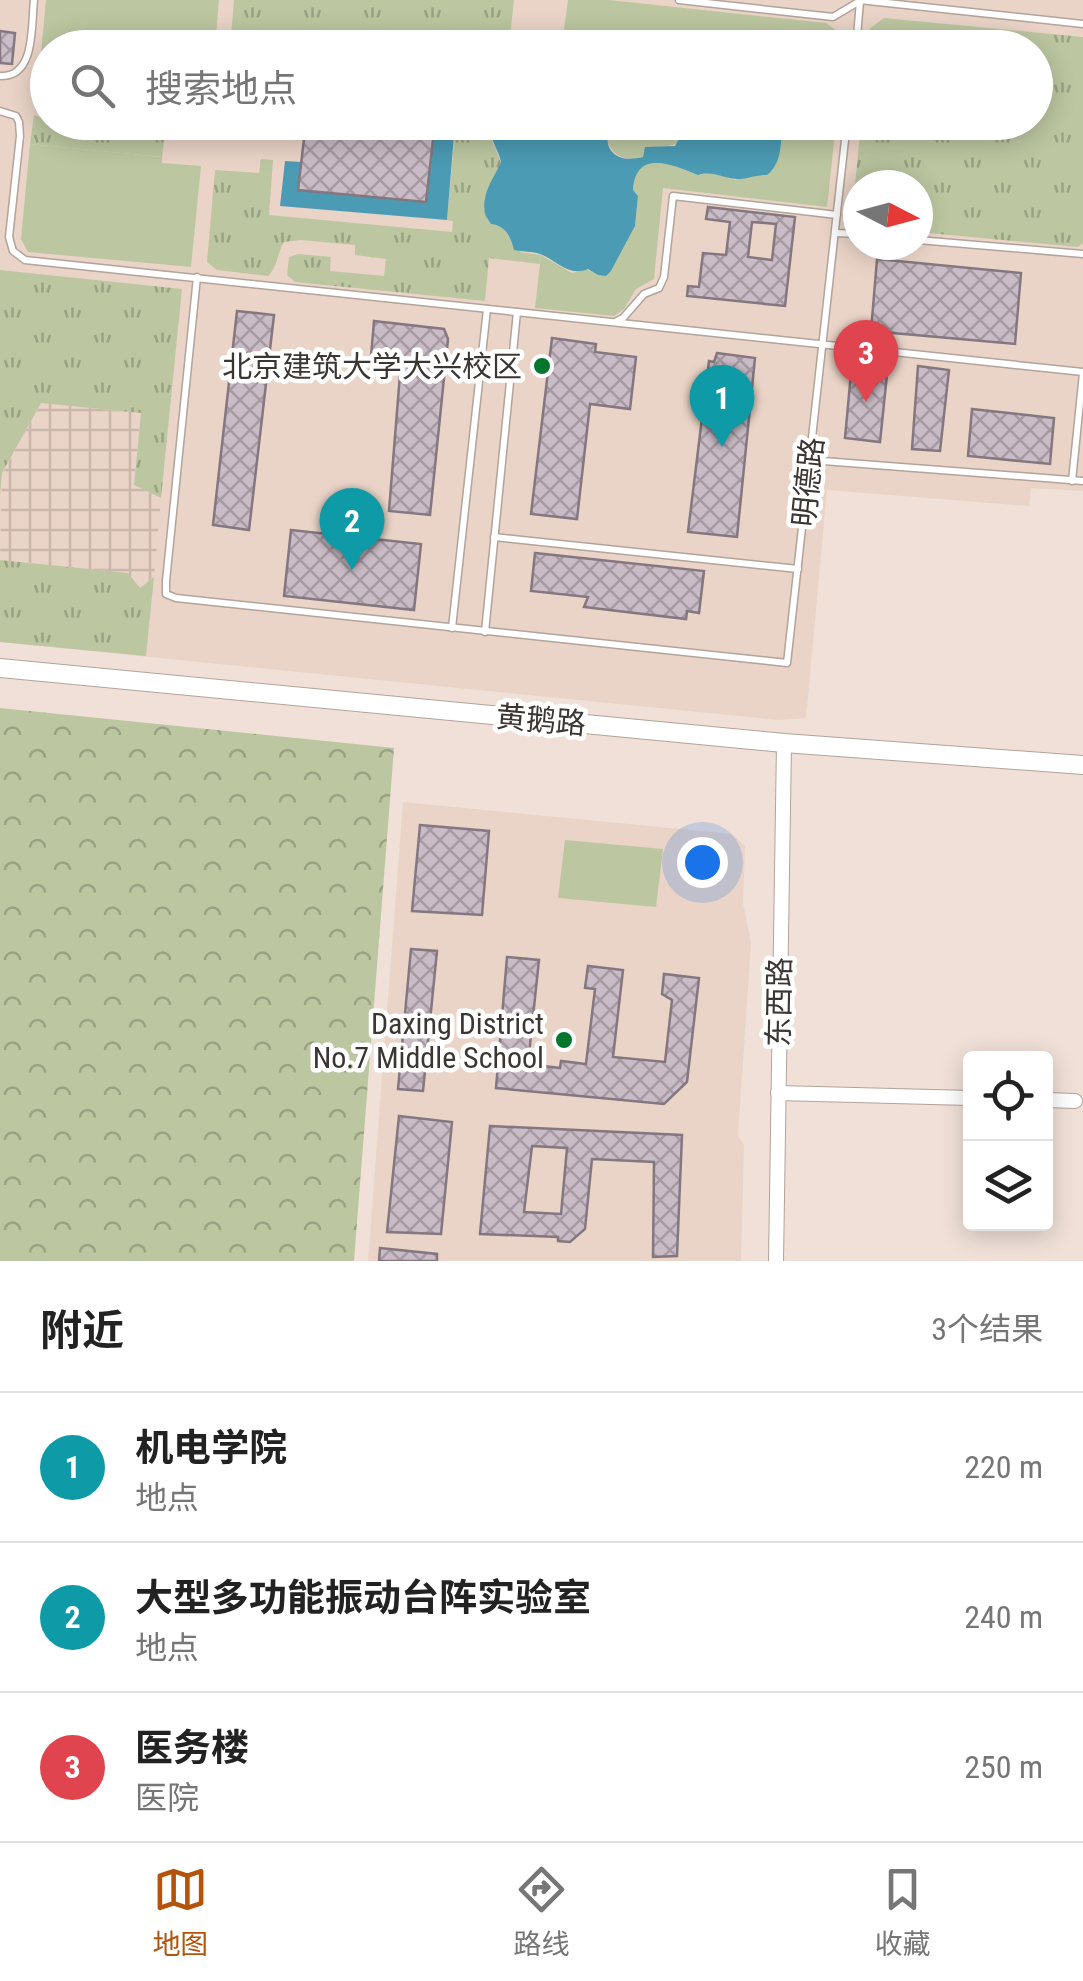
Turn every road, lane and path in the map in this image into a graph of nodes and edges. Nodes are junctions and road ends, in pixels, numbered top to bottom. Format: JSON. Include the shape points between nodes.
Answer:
{"nodes":[{"id":1,"x":34,"y":0,"type":"edge"},
{"id":2,"x":680,"y":0,"type":"edge"},
{"id":3,"x":860,"y":0,"type":"edge"},
{"id":4,"x":1083,"y":24,"type":"edge"},
{"id":5,"x":30,"y":30,"type":"edge"},
{"id":6,"x":858,"y":30,"type":"edge"},
{"id":7,"x":30,"y":31,"type":"edge"},
{"id":8,"x":0,"y":76,"type":"edge"},
{"id":9,"x":0,"y":110,"type":"edge"},
{"id":10,"x":846,"y":140,"type":"edge"},
{"id":11,"x":837,"y":215,"type":"junction"},
{"id":12,"x":835,"y":232,"type":"junction"},
{"id":13,"x":843,"y":233,"type":"edge"},
{"id":14,"x":933,"y":241,"type":"edge"},
{"id":15,"x":1083,"y":254,"type":"edge"},
{"id":16,"x":197,"y":277,"type":"junction"},
{"id":17,"x":487,"y":309,"type":"junction"},
{"id":18,"x":518,"y":312,"type":"junction"},
{"id":19,"x":612,"y":322,"type":"junction"},
{"id":20,"x":823,"y":344,"type":"junction"},
{"id":21,"x":1083,"y":372,"type":"edge"},
{"id":22,"x":810,"y":460,"type":"junction"},
{"id":23,"x":1072,"y":481,"type":"junction"},
{"id":24,"x":1083,"y":482,"type":"edge"},
{"id":25,"x":494,"y":537,"type":"junction"},
{"id":26,"x":798,"y":569,"type":"junction"},
{"id":27,"x":452,"y":628,"type":"junction"},
{"id":28,"x":485,"y":632,"type":"junction"},
{"id":29,"x":0,"y":668,"type":"edge"},
{"id":30,"x":784,"y":743,"type":"junction"},
{"id":31,"x":1083,"y":765,"type":"edge"},
{"id":32,"x":778,"y":1093,"type":"junction"},
{"id":33,"x":963,"y":1098,"type":"edge"},
{"id":34,"x":1053,"y":1100,"type":"edge"},
{"id":35,"x":1075,"y":1101,"type":"dead end"},
{"id":36,"x":776,"y":1261,"type":"edge"}],
"edges":[{"from":1,"to":5,"type":"lane"},
{"from":2,"to":3,"type":"lane","via":[[833,16]]},
{"from":3,"to":4,"type":"lane"},
{"from":3,"to":6,"type":"lane"},
{"from":7,"to":8,"type":"lane","via":[[26,62],[18,72]]},
{"from":9,"to":16,"type":"lane","via":[[19,122],[8,236],[13,251],[26,260]]},
{"from":10,"to":11,"type":"lane","name":"明德路"},
{"from":11,"to":12,"type":"lane","name":"明德路"},
{"from":11,"to":19,"type":"lane","via":[[673,196],[664,277]]},
{"from":12,"to":13,"type":"lane"},
{"from":12,"to":20,"type":"lane","name":"明德路"},
{"from":14,"to":15,"type":"lane"},
{"from":16,"to":17,"type":"lane"},
{"from":16,"to":27,"type":"lane","via":[[166,594]]},
{"from":17,"to":18,"type":"lane"},
{"from":17,"to":27,"type":"lane"},
{"from":18,"to":19,"type":"lane"},
{"from":18,"to":25,"type":"lane"},
{"from":19,"to":20,"type":"lane"},
{"from":20,"to":21,"type":"lane"},
{"from":20,"to":22,"type":"lane","name":"明德路"},
{"from":21,"to":23,"type":"lane"},
{"from":22,"to":23,"type":"lane"},
{"from":22,"to":26,"type":"lane","name":"明德路"},
{"from":23,"to":24,"type":"lane"},
{"from":25,"to":26,"type":"lane"},
{"from":25,"to":28,"type":"lane"},
{"from":26,"to":28,"type":"lane","name":"明德路","via":[[787,663]]},
{"from":27,"to":28,"type":"lane"},
{"from":29,"to":30,"type":"street","name":"黄鹅路"},
{"from":30,"to":31,"type":"street","name":"黄鹅路"},
{"from":30,"to":32,"type":"street","name":"东西路"},
{"from":32,"to":33,"type":"street"},
{"from":32,"to":36,"type":"street","name":"东西路"},
{"from":34,"to":35,"type":"street"}]}
